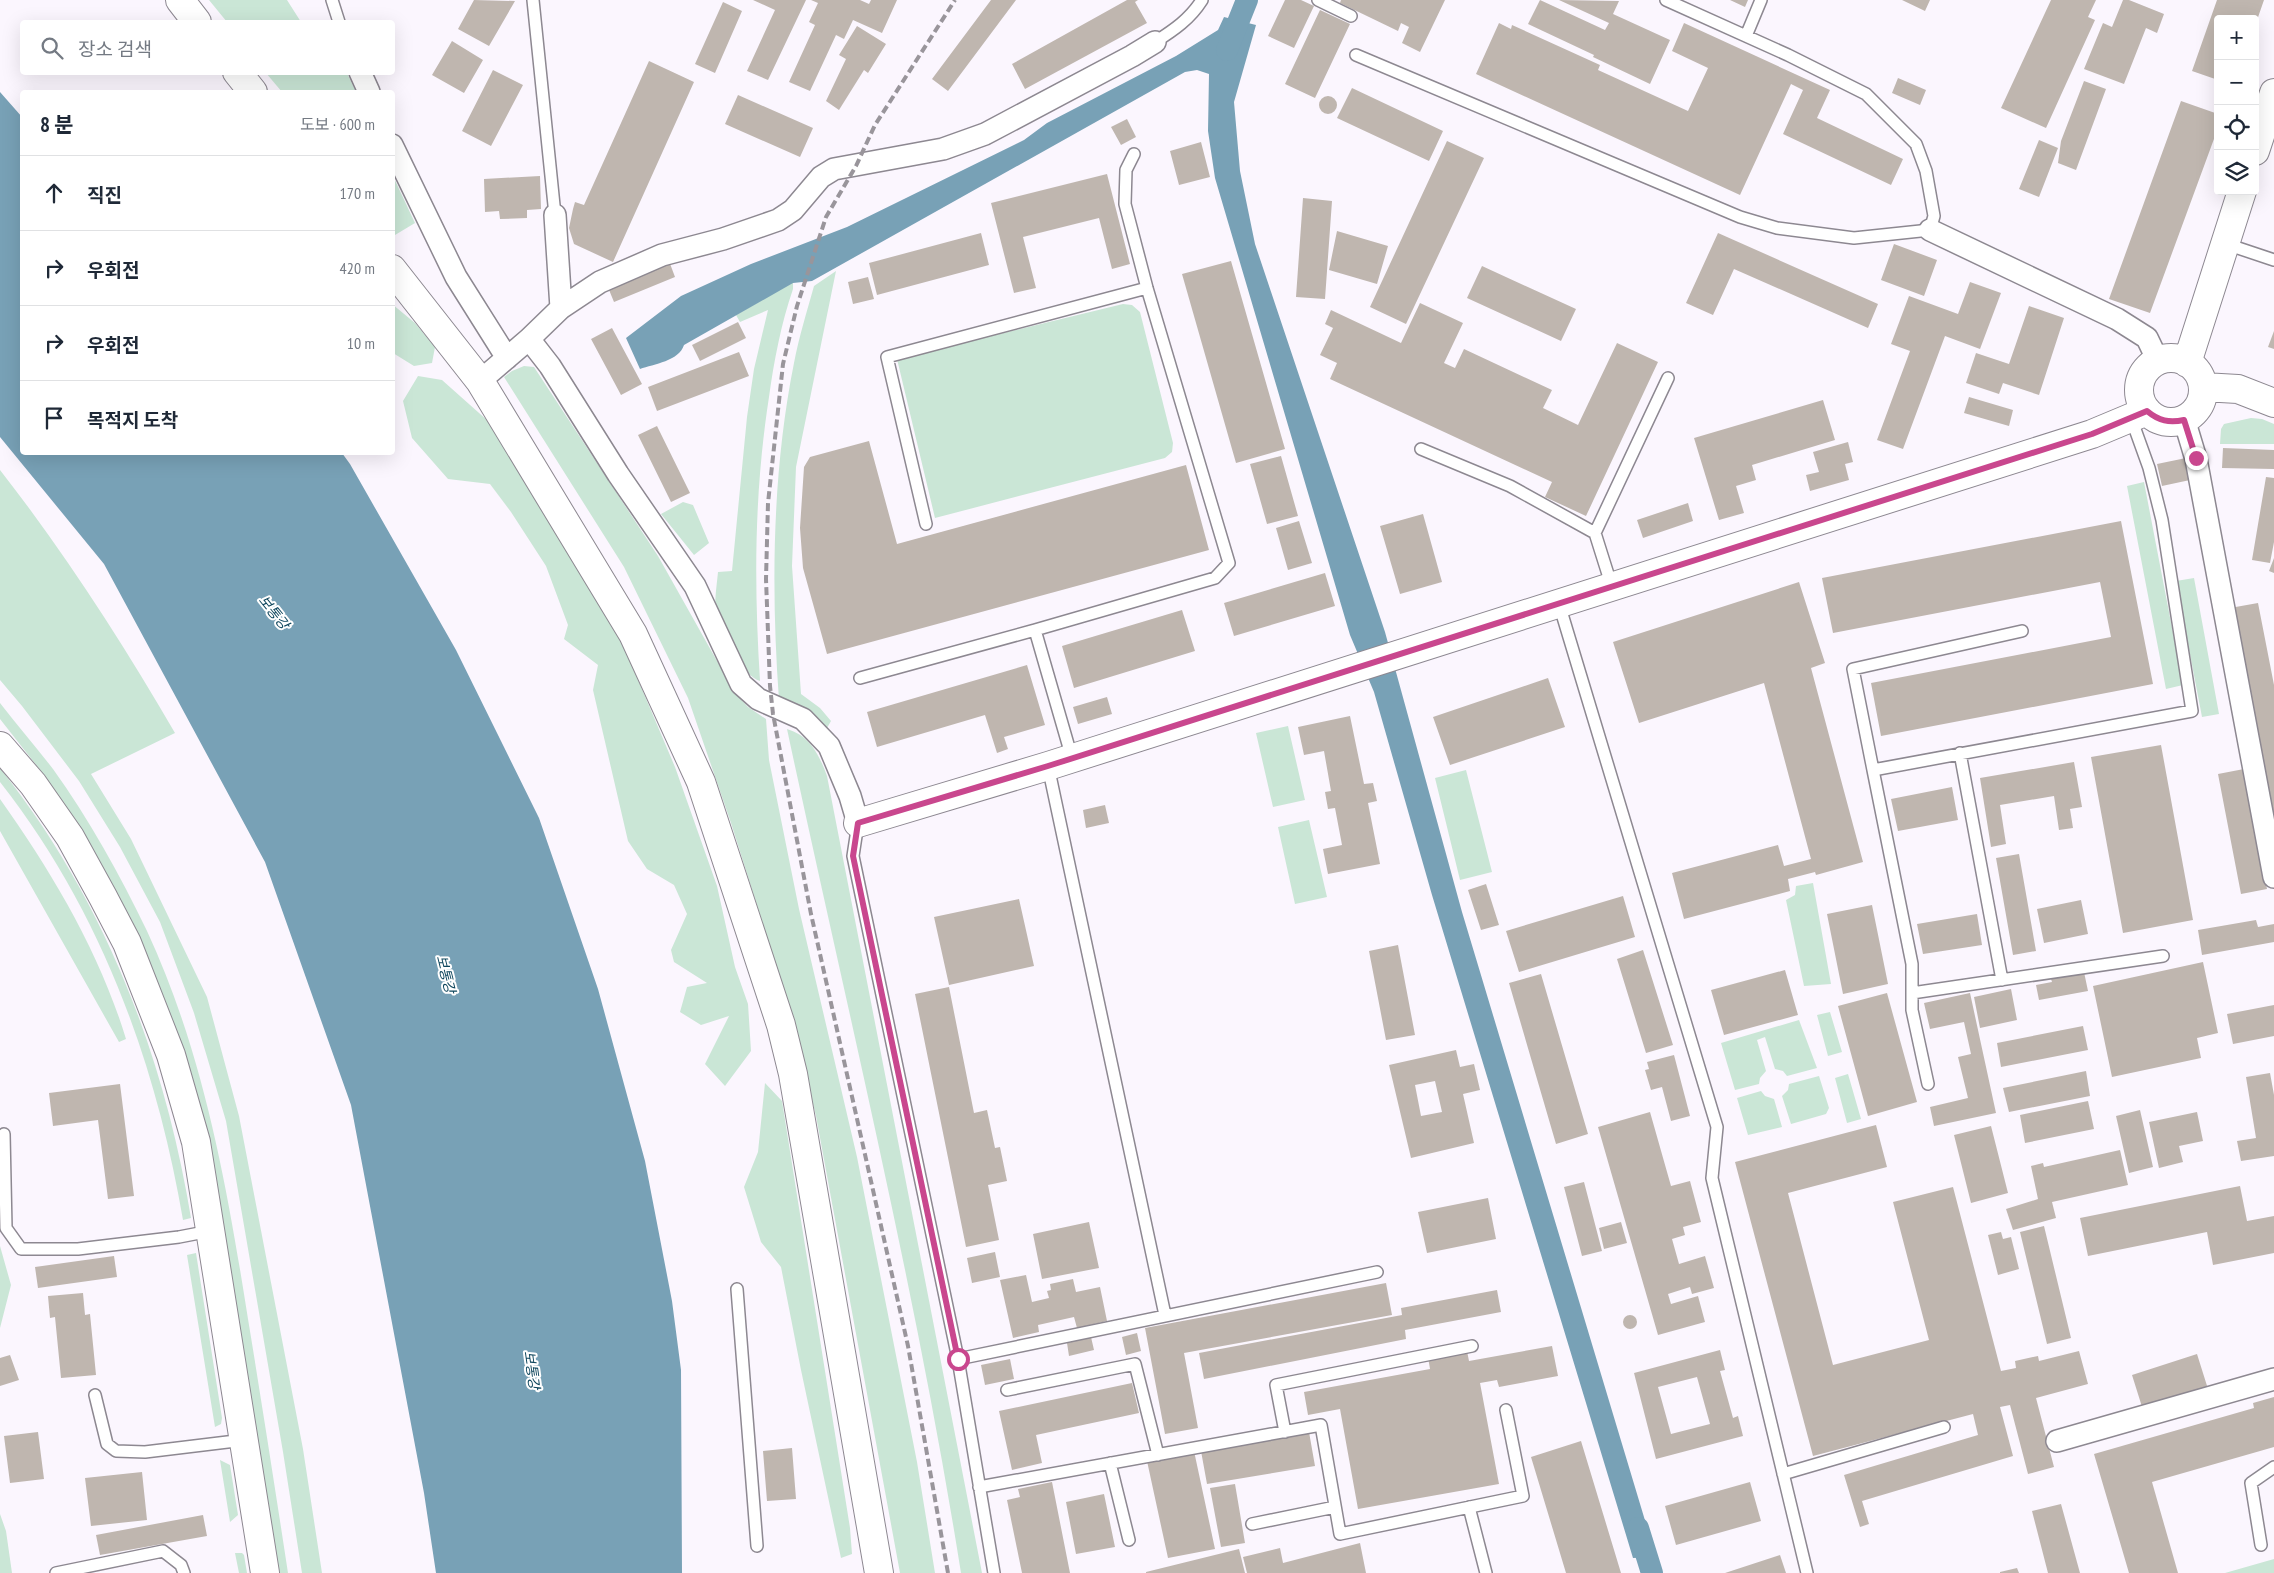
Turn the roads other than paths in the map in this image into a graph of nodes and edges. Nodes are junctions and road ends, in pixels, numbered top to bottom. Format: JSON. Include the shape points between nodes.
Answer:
{"nodes":[{"id":1,"x":180,"y":0,"type":"edge"},
{"id":2,"x":332,"y":0,"type":"edge"},
{"id":3,"x":533,"y":0,"type":"edge"},
{"id":4,"x":1202,"y":0,"type":"edge"},
{"id":5,"x":1666,"y":0,"type":"edge"},
{"id":6,"x":1761,"y":0,"type":"edge"},
{"id":7,"x":1321,"y":1,"type":"edge"},
{"id":8,"x":1351,"y":16,"type":"dead end"},
{"id":9,"x":195,"y":20,"type":"edge"},
{"id":10,"x":338,"y":20,"type":"edge"},
{"id":11,"x":1746,"y":36,"type":"junction"},
{"id":12,"x":1155,"y":42,"type":"joint"},
{"id":13,"x":1356,"y":55,"type":"dead end"},
{"id":14,"x":239,"y":75,"type":"edge"},
{"id":15,"x":361,"y":75,"type":"edge"},
{"id":16,"x":251,"y":90,"type":"edge"},
{"id":17,"x":368,"y":90,"type":"edge"},
{"id":18,"x":2274,"y":93,"type":"edge"},
{"id":19,"x":2255,"y":150,"type":"edge"},
{"id":20,"x":395,"y":151,"type":"edge"},
{"id":21,"x":1134,"y":154,"type":"dead end"},
{"id":22,"x":2241,"y":195,"type":"edge"},
{"id":23,"x":555,"y":215,"type":"joint"},
{"id":24,"x":1930,"y":230,"type":"junction"},
{"id":25,"x":2226,"y":244,"type":"junction"},
{"id":26,"x":2274,"y":260,"type":"edge"},
{"id":27,"x":395,"y":273,"type":"edge"},
{"id":28,"x":1147,"y":288,"type":"junction"},
{"id":29,"x":561,"y":308,"type":"junction"},
{"id":30,"x":529,"y":339,"type":"junction"},
{"id":31,"x":507,"y":358,"type":"junction"},
{"id":32,"x":2158,"y":361,"type":"junction"},
{"id":33,"x":2187,"y":363,"type":"junction"},
{"id":34,"x":1668,"y":378,"type":"dead end"},
{"id":35,"x":480,"y":381,"type":"junction"},
{"id":36,"x":2203,"y":387,"type":"junction"},
{"id":37,"x":2274,"y":403,"type":"edge"},
{"id":38,"x":2139,"y":415,"type":"junction"},
{"id":39,"x":2184,"y":420,"type":"junction"},
{"id":40,"x":1421,"y":449,"type":"dead end"},
{"id":41,"x":926,"y":524,"type":"dead end"},
{"id":42,"x":1595,"y":533,"type":"junction"},
{"id":43,"x":1612,"y":587,"type":"junction"},
{"id":44,"x":1559,"y":604,"type":"junction"},
{"id":45,"x":1035,"y":630,"type":"junction"},
{"id":46,"x":2022,"y":631,"type":"dead end"},
{"id":47,"x":860,"y":678,"type":"dead end"},
{"id":48,"x":0,"y":746,"type":"edge"},
{"id":49,"x":1960,"y":753,"type":"junction"},
{"id":50,"x":1060,"y":762,"type":"junction"},
{"id":51,"x":1873,"y":770,"type":"junction"},
{"id":52,"x":858,"y":823,"type":"junction"},
{"id":53,"x":2274,"y":877,"type":"edge"},
{"id":54,"x":2163,"y":956,"type":"dead end"},
{"id":55,"x":2002,"y":980,"type":"junction"},
{"id":56,"x":1912,"y":993,"type":"junction"},
{"id":57,"x":1928,"y":1084,"type":"dead end"},
{"id":58,"x":4,"y":1134,"type":"dead end"},
{"id":59,"x":211,"y":1231,"type":"junction"},
{"id":60,"x":1377,"y":1272,"type":"dead end"},
{"id":61,"x":737,"y":1289,"type":"dead end"},
{"id":62,"x":1165,"y":1316,"type":"junction"},
{"id":63,"x":1472,"y":1346,"type":"dead end"},
{"id":64,"x":958,"y":1359,"type":"junction"},
{"id":65,"x":2274,"y":1379,"type":"edge"},
{"id":66,"x":1007,"y":1390,"type":"dead end"},
{"id":67,"x":95,"y":1395,"type":"dead end"},
{"id":68,"x":1506,"y":1410,"type":"dead end"},
{"id":69,"x":1944,"y":1426,"type":"dead end"},
{"id":70,"x":1285,"y":1432,"type":"junction"},
{"id":71,"x":246,"y":1439,"type":"junction"},
{"id":72,"x":2057,"y":1441,"type":"dead end"},
{"id":73,"x":1158,"y":1455,"type":"junction"},
{"id":74,"x":1110,"y":1463,"type":"junction"},
{"id":75,"x":2274,"y":1467,"type":"edge"},
{"id":76,"x":1783,"y":1474,"type":"junction"},
{"id":77,"x":979,"y":1487,"type":"junction"},
{"id":78,"x":1335,"y":1507,"type":"junction"},
{"id":79,"x":1469,"y":1507,"type":"junction"},
{"id":80,"x":1252,"y":1524,"type":"dead end"},
{"id":81,"x":1128,"y":1540,"type":"dead end"},
{"id":82,"x":2261,"y":1545,"type":"dead end"},
{"id":83,"x":757,"y":1546,"type":"dead end"},
{"id":84,"x":56,"y":1573,"type":"edge"},
{"id":85,"x":184,"y":1573,"type":"edge"},
{"id":86,"x":266,"y":1573,"type":"edge"},
{"id":87,"x":879,"y":1573,"type":"edge"},
{"id":88,"x":994,"y":1573,"type":"edge"},
{"id":89,"x":1486,"y":1573,"type":"edge"},
{"id":90,"x":1807,"y":1573,"type":"edge"}],
"edges":[{"from":1,"to":9,"type":"street"},
{"from":2,"to":10,"type":"lane"},
{"from":3,"to":23,"type":"lane"},
{"from":4,"to":12,"type":"lane","via":[[1178,28]]},
{"from":5,"to":11,"type":"lane"},
{"from":6,"to":11,"type":"lane"},
{"from":7,"to":8,"type":"lane"},
{"from":11,"to":24,"type":"lane","via":[[1866,94],[1916,144],[1926,171],[1934,216]]},
{"from":12,"to":29,"type":"street","via":[[985,134],[943,149],[834,169],[821,177],[793,210],[778,220],[662,256],[600,282]]},
{"from":13,"to":24,"type":"lane","via":[[1768,226],[1854,238]]},
{"from":14,"to":16,"type":"street"},
{"from":15,"to":17,"type":"street"},
{"from":18,"to":19,"type":"street"},
{"from":20,"to":31,"type":"street","via":[[456,277]]},
{"from":21,"to":28,"type":"lane","via":[[1126,170],[1125,204]]},
{"from":22,"to":25,"type":"street"},
{"from":23,"to":29,"type":"street"},
{"from":24,"to":32,"type":"street","via":[[2117,319],[2146,338]]},
{"from":25,"to":26,"type":"lane"},
{"from":25,"to":33,"type":"street"},
{"from":27,"to":35,"type":"street"},
{"from":28,"to":41,"type":"lane","via":[[887,357]]},
{"from":28,"to":45,"type":"lane","via":[[1229,563],[1214,578]]},
{"from":29,"to":30,"type":"street"},
{"from":30,"to":31,"type":"street"},
{"from":30,"to":52,"type":"street","via":[[695,586],[741,684],[758,699],[803,719],[829,746]]},
{"from":31,"to":35,"type":"street"},
{"from":32,"to":33,"type":"street","via":[[2178,359]]},
{"from":32,"to":38,"type":"street","via":[[2150,366],[2140,383],[2142,403]]},
{"from":33,"to":36,"type":"street","via":[[2195,369]]},
{"from":34,"to":42,"type":"lane"},
{"from":35,"to":87,"type":"street","via":[[633,634],[701,782],[781,1025],[793,1074]]},
{"from":36,"to":37,"type":"street","via":[[2238,389]]},
{"from":36,"to":39,"type":"street","via":[[2199,406]]},
{"from":38,"to":39,"type":"street","via":[[2164,421]]},
{"from":38,"to":43,"type":"street","via":[[2092,434]]},
{"from":38,"to":49,"type":"lane","via":[[2162,520],[2192,711]]},
{"from":39,"to":53,"type":"street","via":[[2196,458]]},
{"from":40,"to":42,"type":"lane","via":[[1510,486]]},
{"from":42,"to":43,"type":"lane"},
{"from":43,"to":44,"type":"street"},
{"from":44,"to":50,"type":"street"},
{"from":44,"to":76,"type":"lane","via":[[1717,1127],[1712,1178]]},
{"from":45,"to":47,"type":"lane"},
{"from":45,"to":50,"type":"lane"},
{"from":46,"to":51,"type":"lane","via":[[1853,669]]},
{"from":48,"to":59,"type":"street","via":[[33,784],[70,837],[127,942],[172,1055],[196,1142]]},
{"from":49,"to":51,"type":"lane"},
{"from":49,"to":55,"type":"lane"},
{"from":50,"to":52,"type":"street"},
{"from":50,"to":62,"type":"lane"},
{"from":51,"to":56,"type":"lane","via":[[1912,964]]},
{"from":52,"to":64,"type":"lane","via":[[853,856]]},
{"from":54,"to":55,"type":"lane"},
{"from":55,"to":56,"type":"lane"},
{"from":56,"to":57,"type":"lane","via":[[1912,1010]]},
{"from":58,"to":59,"type":"lane","via":[[6,1228],[21,1249],[78,1249]]},
{"from":59,"to":71,"type":"street"},
{"from":60,"to":62,"type":"lane"},
{"from":61,"to":83,"type":"lane"},
{"from":62,"to":64,"type":"lane"},
{"from":63,"to":70,"type":"lane","via":[[1276,1384]]},
{"from":64,"to":77,"type":"lane"},
{"from":65,"to":72,"type":"street"},
{"from":66,"to":73,"type":"lane","via":[[1135,1364]]},
{"from":67,"to":71,"type":"lane","via":[[107,1444],[116,1451],[145,1452]]},
{"from":68,"to":79,"type":"lane","via":[[1523,1496]]},
{"from":69,"to":76,"type":"lane"},
{"from":70,"to":73,"type":"lane"},
{"from":70,"to":78,"type":"lane","via":[[1321,1425]]},
{"from":71,"to":86,"type":"street"},
{"from":73,"to":74,"type":"lane"},
{"from":74,"to":77,"type":"lane"},
{"from":74,"to":81,"type":"lane"},
{"from":75,"to":82,"type":"lane","via":[[2251,1483]]},
{"from":76,"to":90,"type":"lane"},
{"from":77,"to":88,"type":"lane"},
{"from":78,"to":79,"type":"lane","via":[[1340,1534]]},
{"from":78,"to":80,"type":"lane"},
{"from":79,"to":89,"type":"lane"},
{"from":84,"to":85,"type":"lane","via":[[163,1551],[181,1565]]}]}
